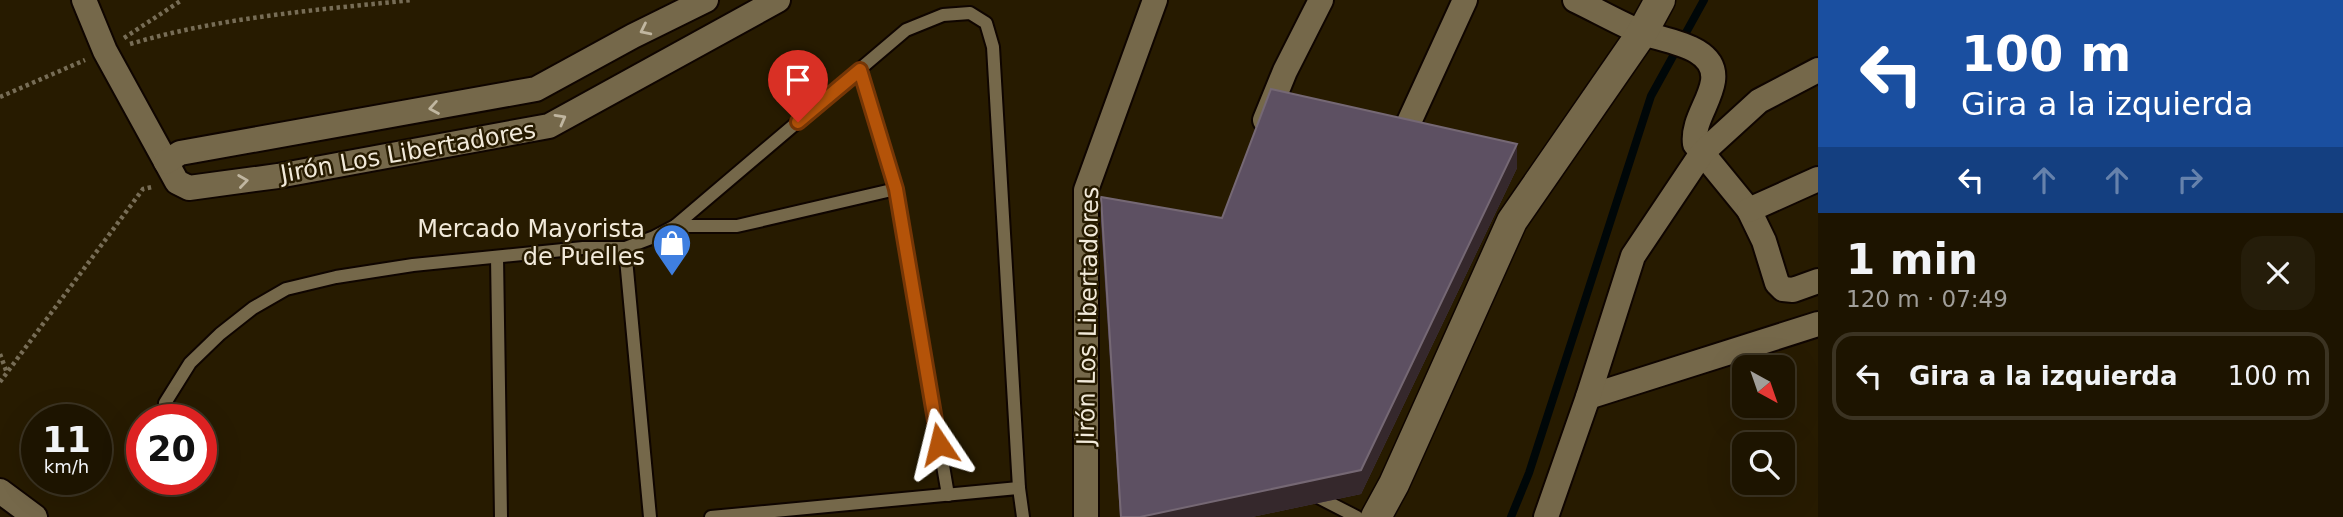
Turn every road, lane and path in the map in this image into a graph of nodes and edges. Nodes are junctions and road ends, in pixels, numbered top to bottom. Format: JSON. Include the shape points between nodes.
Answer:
{"nodes":[{"id":1,"x":84,"y":0,"type":"edge"},
{"id":2,"x":182,"y":0,"type":"edge"},
{"id":3,"x":412,"y":0,"type":"edge"},
{"id":4,"x":706,"y":0,"type":"edge"},
{"id":5,"x":778,"y":0,"type":"edge"},
{"id":6,"x":1155,"y":0,"type":"edge"},
{"id":7,"x":1321,"y":0,"type":"edge"},
{"id":8,"x":1465,"y":0,"type":"edge"},
{"id":9,"x":1575,"y":0,"type":"edge"},
{"id":10,"x":1660,"y":0,"type":"edge"},
{"id":11,"x":1642,"y":33,"type":"junction"},
{"id":12,"x":105,"y":51,"type":"junction"},
{"id":13,"x":860,"y":70,"type":"junction"},
{"id":14,"x":1818,"y":70,"type":"edge"},
{"id":15,"x":0,"y":97,"type":"edge"},
{"id":16,"x":1404,"y":133,"type":"edge"},
{"id":17,"x":1259,"y":135,"type":"edge"},
{"id":18,"x":1702,"y":153,"type":"junction"},
{"id":19,"x":171,"y":172,"type":"junction"},
{"id":20,"x":1818,"y":179,"type":"edge"},
{"id":21,"x":896,"y":189,"type":"junction"},
{"id":22,"x":1749,"y":209,"type":"junction"},
{"id":23,"x":675,"y":226,"type":"junction"},
{"id":24,"x":625,"y":248,"type":"junction"},
{"id":25,"x":497,"y":257,"type":"junction"},
{"id":26,"x":1818,"y":281,"type":"edge"},
{"id":27,"x":1818,"y":324,"type":"edge"},
{"id":28,"x":0,"y":354,"type":"edge"},
{"id":29,"x":8,"y":373,"type":"junction"},
{"id":30,"x":0,"y":382,"type":"edge"},
{"id":31,"x":1588,"y":397,"type":"junction"},
{"id":32,"x":165,"y":404,"type":"edge"},
{"id":33,"x":1019,"y":488,"type":"junction"},
{"id":34,"x":1303,"y":489,"type":"edge"},
{"id":35,"x":0,"y":491,"type":"edge"},
{"id":36,"x":948,"y":495,"type":"junction"},
{"id":37,"x":35,"y":517,"type":"edge"},
{"id":38,"x":501,"y":517,"type":"edge"},
{"id":39,"x":650,"y":517,"type":"edge"},
{"id":40,"x":711,"y":517,"type":"edge"},
{"id":41,"x":1023,"y":517,"type":"edge"},
{"id":42,"x":1086,"y":517,"type":"edge"},
{"id":43,"x":1357,"y":517,"type":"edge"},
{"id":44,"x":1376,"y":517,"type":"edge"},
{"id":45,"x":1546,"y":517,"type":"edge"}],
"edges":[{"from":1,"to":12,"type":"street"},
{"from":2,"to":12,"type":"path"},
{"from":3,"to":12,"type":"path","via":[[172,31]]},
{"from":4,"to":19,"type":"street","name":"Jirón Los Libertadores","one_way":true,"via":[[536,89],[180,153]]},
{"from":19,"to":5,"type":"street","name":"Jirón Los Libertadores","one_way":true,"via":[[189,188],[549,127]]},
{"from":6,"to":42,"type":"street","name":"Jirón Los Libertadores","via":[[1086,190]]},
{"from":7,"to":17,"type":"street"},
{"from":8,"to":16,"type":"street"},
{"from":9,"to":11,"type":"street"},
{"from":10,"to":11,"type":"street"},
{"from":11,"to":18,"type":"street","via":[[1676,41],[1699,53],[1709,65],[1714,80],[1694,139]]},
{"from":11,"to":44,"type":"street","via":[[1512,221]]},
{"from":12,"to":15,"type":"path"},
{"from":12,"to":19,"type":"street"},
{"from":13,"to":21,"type":"lane"},
{"from":13,"to":23,"type":"lane"},
{"from":13,"to":33,"type":"lane","via":[[906,30],[943,15],[970,13],[986,23],[993,47]]},
{"from":14,"to":18,"type":"street","via":[[1759,101]]},
{"from":18,"to":22,"type":"street"},
{"from":18,"to":31,"type":"street","via":[[1633,256]]},
{"from":19,"to":29,"type":"path","via":[[143,189]]},
{"from":20,"to":22,"type":"street"},
{"from":21,"to":23,"type":"lane","via":[[737,226]]},
{"from":21,"to":36,"type":"lane"},
{"from":22,"to":26,"type":"street","via":[[1777,283],[1793,290]]},
{"from":23,"to":24,"type":"lane"},
{"from":24,"to":25,"type":"lane"},
{"from":24,"to":39,"type":"lane"},
{"from":25,"to":32,"type":"lane","via":[[413,265],[286,289],[253,307],[220,334],[190,363]]},
{"from":25,"to":38,"type":"lane"},
{"from":27,"to":31,"type":"street"},
{"from":28,"to":29,"type":"path"},
{"from":29,"to":30,"type":"path"},
{"from":31,"to":45,"type":"street"},
{"from":33,"to":36,"type":"lane"},
{"from":33,"to":41,"type":"lane"},
{"from":34,"to":43,"type":"lane"},
{"from":35,"to":37,"type":"street"},
{"from":36,"to":40,"type":"lane"}]}
